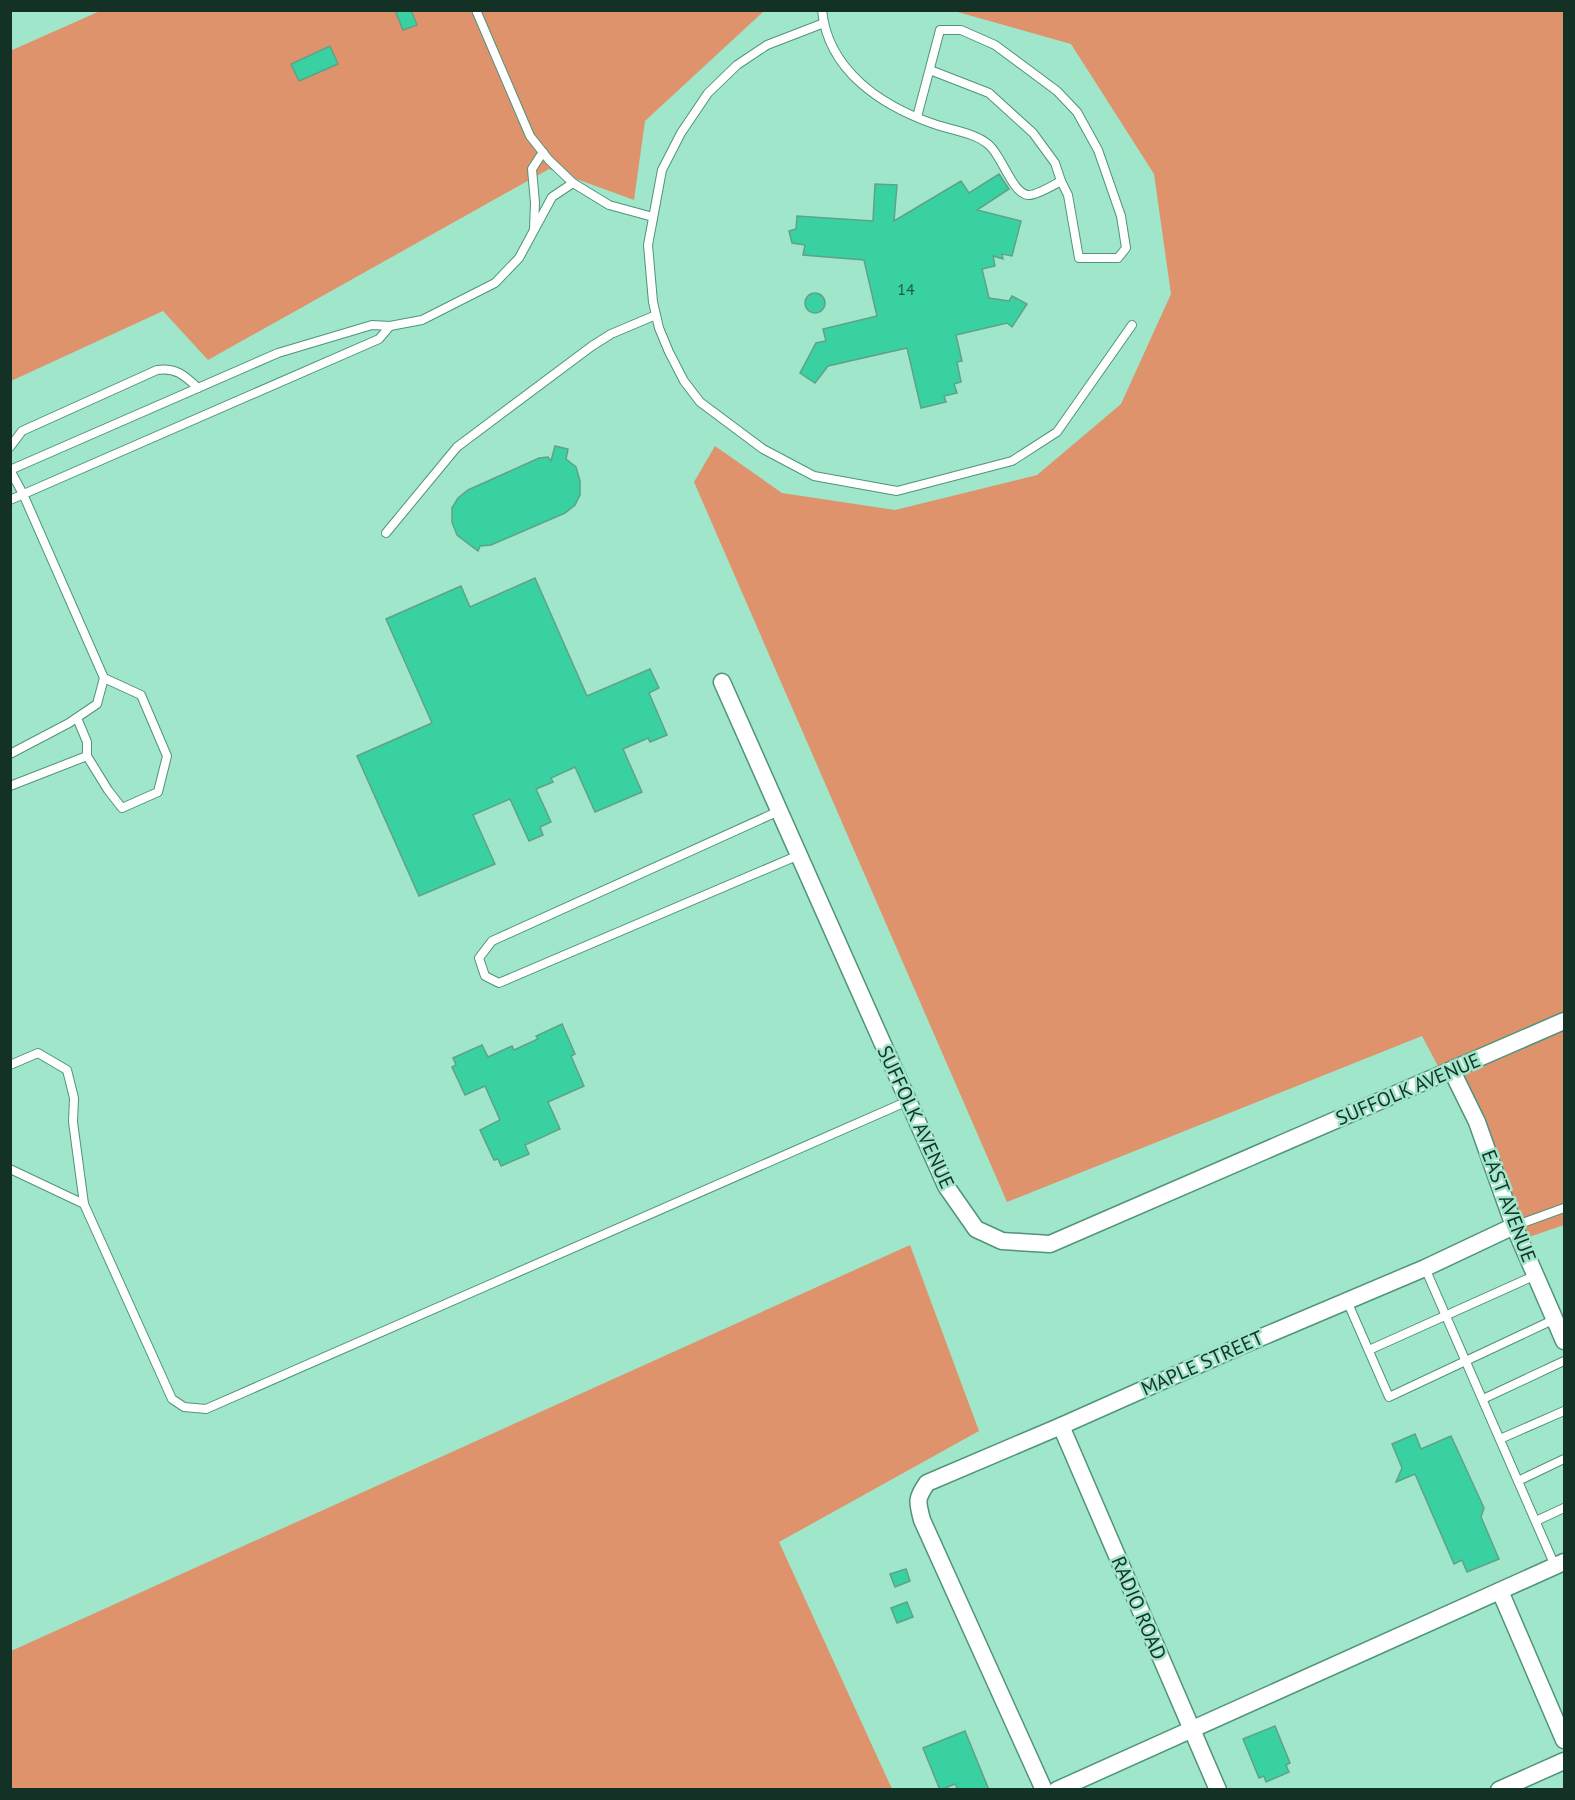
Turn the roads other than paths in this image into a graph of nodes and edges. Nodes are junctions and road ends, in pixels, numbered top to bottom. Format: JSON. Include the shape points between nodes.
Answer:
{"nodes":[{"id":1,"x":476,"y":10,"type":"edge"},
{"id":2,"x":822,"y":10,"type":"edge"},
{"id":3,"x":824,"y":23,"type":"junction"},
{"id":4,"x":930,"y":70,"type":"junction"},
{"id":5,"x":917,"y":117,"type":"junction"},
{"id":6,"x":543,"y":152,"type":"junction"},
{"id":7,"x":1061,"y":181,"type":"junction"},
{"id":8,"x":573,"y":183,"type":"junction"},
{"id":9,"x":653,"y":217,"type":"junction"},
{"id":10,"x":533,"y":232,"type":"junction"},
{"id":11,"x":656,"y":315,"type":"junction"},
{"id":12,"x":1132,"y":325,"type":"dead end"},
{"id":13,"x":390,"y":326,"type":"junction"},
{"id":14,"x":198,"y":388,"type":"junction"},
{"id":15,"x":10,"y":447,"type":"edge"},
{"id":16,"x":10,"y":471,"type":"edge"},
{"id":17,"x":23,"y":494,"type":"junction"},
{"id":18,"x":10,"y":500,"type":"edge"},
{"id":19,"x":386,"y":533,"type":"dead end"},
{"id":20,"x":104,"y":678,"type":"junction"},
{"id":21,"x":722,"y":682,"type":"dead end"},
{"id":22,"x":77,"y":718,"type":"junction"},
{"id":23,"x":10,"y":754,"type":"edge"},
{"id":24,"x":87,"y":756,"type":"junction"},
{"id":25,"x":10,"y":786,"type":"edge"},
{"id":26,"x":779,"y":811,"type":"junction"},
{"id":27,"x":799,"y":855,"type":"junction"},
{"id":28,"x":1564,"y":1021,"type":"edge"},
{"id":29,"x":10,"y":1065,"type":"edge"},
{"id":30,"x":1452,"y":1071,"type":"junction"},
{"id":31,"x":908,"y":1101,"type":"junction"},
{"id":32,"x":10,"y":1169,"type":"edge"},
{"id":33,"x":84,"y":1204,"type":"junction"},
{"id":34,"x":1564,"y":1208,"type":"edge"},
{"id":35,"x":1514,"y":1226,"type":"junction"},
{"id":36,"x":1425,"y":1268,"type":"junction"},
{"id":37,"x":1536,"y":1275,"type":"junction"},
{"id":38,"x":1347,"y":1301,"type":"junction"},
{"id":39,"x":1446,"y":1316,"type":"junction"},
{"id":40,"x":1555,"y":1319,"type":"junction"},
{"id":41,"x":1564,"y":1341,"type":"edge"},
{"id":42,"x":1369,"y":1350,"type":"junction"},
{"id":43,"x":1466,"y":1360,"type":"junction"},
{"id":44,"x":1564,"y":1361,"type":"edge"},
{"id":45,"x":1483,"y":1398,"type":"junction"},
{"id":46,"x":1564,"y":1411,"type":"edge"},
{"id":47,"x":1061,"y":1426,"type":"junction"},
{"id":48,"x":1500,"y":1439,"type":"junction"},
{"id":49,"x":1564,"y":1459,"type":"edge"},
{"id":50,"x":1518,"y":1481,"type":"junction"},
{"id":51,"x":1564,"y":1508,"type":"edge"},
{"id":52,"x":1536,"y":1521,"type":"junction"},
{"id":53,"x":1560,"y":1564,"type":"edge"},
{"id":54,"x":1500,"y":1591,"type":"junction"},
{"id":55,"x":1191,"y":1729,"type":"junction"},
{"id":56,"x":1564,"y":1740,"type":"edge"},
{"id":57,"x":1564,"y":1761,"type":"edge"},
{"id":58,"x":1044,"y":1790,"type":"edge"},
{"id":59,"x":1057,"y":1790,"type":"edge"},
{"id":60,"x":1218,"y":1790,"type":"edge"},
{"id":61,"x":1499,"y":1790,"type":"edge"}],
"edges":[{"from":1,"to":6,"type":"lane","via":[[530,136]]},
{"from":2,"to":3,"type":"lane"},
{"from":3,"to":5,"type":"lane","via":[[846,69],[863,87]]},
{"from":3,"to":9,"type":"lane","via":[[767,45],[737,64],[708,93],[662,170]]},
{"from":4,"to":5,"type":"lane"},
{"from":4,"to":7,"type":"lane","via":[[989,93],[1033,133],[1055,163]]},
{"from":4,"to":7,"type":"lane","via":[[940,30],[961,30],[995,45],[1057,91],[1077,112],[1098,150],[1121,216],[1126,248],[1118,258],[1079,258],[1068,195]]},
{"from":5,"to":7,"type":"lane","via":[[989,145],[1025,195]]},
{"from":6,"to":8,"type":"lane"},
{"from":6,"to":10,"type":"lane","via":[[532,169]]},
{"from":8,"to":9,"type":"lane","via":[[609,205]]},
{"from":8,"to":10,"type":"lane","via":[[552,197]]},
{"from":9,"to":11,"type":"lane","via":[[648,245]]},
{"from":10,"to":13,"type":"lane","via":[[519,258],[495,283],[422,320]]},
{"from":11,"to":12,"type":"lane","via":[[669,352],[700,402],[764,449],[814,476],[897,491],[1012,461],[1058,432]]},
{"from":11,"to":19,"type":"lane","via":[[592,346],[457,447]]},
{"from":13,"to":14,"type":"lane","via":[[372,325],[279,353]]},
{"from":13,"to":17,"type":"lane","via":[[379,339]]},
{"from":14,"to":15,"type":"lane","via":[[168,368],[157,370],[22,431]]},
{"from":14,"to":16,"type":"lane"},
{"from":16,"to":17,"type":"lane"},
{"from":17,"to":18,"type":"lane"},
{"from":17,"to":20,"type":"lane"},
{"from":20,"to":22,"type":"lane","via":[[97,704]]},
{"from":20,"to":24,"type":"lane","via":[[141,695],[167,756],[158,792],[122,808]]},
{"from":21,"to":26,"type":"street","name":"SUFFOLK AVENUE"},
{"from":22,"to":23,"type":"lane"},
{"from":22,"to":24,"type":"lane","via":[[87,742]]},
{"from":24,"to":25,"type":"lane"},
{"from":26,"to":27,"type":"street","name":"SUFFOLK AVENUE"},
{"from":26,"to":27,"type":"lane","via":[[492,941],[479,958],[485,976],[499,983]]},
{"from":27,"to":31,"type":"street","name":"SUFFOLK AVENUE"},
{"from":28,"to":30,"type":"street","name":"SUFFOLK AVENUE"},
{"from":29,"to":33,"type":"lane","via":[[38,1053],[67,1070],[74,1098],[73,1122]]},
{"from":30,"to":31,"type":"street","name":"SUFFOLK AVENUE","via":[[1050,1244],[1002,1241],[976,1229],[946,1186]]},
{"from":30,"to":35,"type":"street","name":"EAST AVENUE","via":[[1477,1122]]},
{"from":31,"to":33,"type":"lane","via":[[206,1409],[184,1407],[172,1399]]},
{"from":32,"to":33,"type":"lane"},
{"from":34,"to":35,"type":"lane"},
{"from":35,"to":36,"type":"street","name":"MAPLE STREET"},
{"from":35,"to":37,"type":"street","name":"EAST AVENUE"},
{"from":36,"to":38,"type":"street","name":"MAPLE STREET"},
{"from":36,"to":39,"type":"lane"},
{"from":37,"to":39,"type":"lane"},
{"from":37,"to":40,"type":"street","name":"EAST AVENUE"},
{"from":38,"to":42,"type":"lane"},
{"from":38,"to":47,"type":"street","name":"MAPLE STREET"},
{"from":39,"to":42,"type":"lane"},
{"from":39,"to":43,"type":"lane"},
{"from":40,"to":41,"type":"street","name":"EAST AVENUE"},
{"from":40,"to":43,"type":"lane"},
{"from":42,"to":43,"type":"lane","via":[[1389,1397]]},
{"from":43,"to":45,"type":"lane"},
{"from":44,"to":45,"type":"lane"},
{"from":45,"to":48,"type":"lane"},
{"from":46,"to":48,"type":"lane"},
{"from":47,"to":55,"type":"street","name":"RADIO ROAD"},
{"from":47,"to":58,"type":"street","name":"MAPLE STREET","via":[[927,1483],[917,1502]]},
{"from":48,"to":50,"type":"lane"},
{"from":49,"to":50,"type":"lane"},
{"from":50,"to":52,"type":"lane"},
{"from":51,"to":52,"type":"lane"},
{"from":52,"to":53,"type":"lane"},
{"from":53,"to":54,"type":"street"},
{"from":54,"to":55,"type":"street"},
{"from":54,"to":56,"type":"street"},
{"from":55,"to":59,"type":"street"},
{"from":55,"to":60,"type":"street","name":"RADIO ROAD"},
{"from":57,"to":61,"type":"street"}]}
